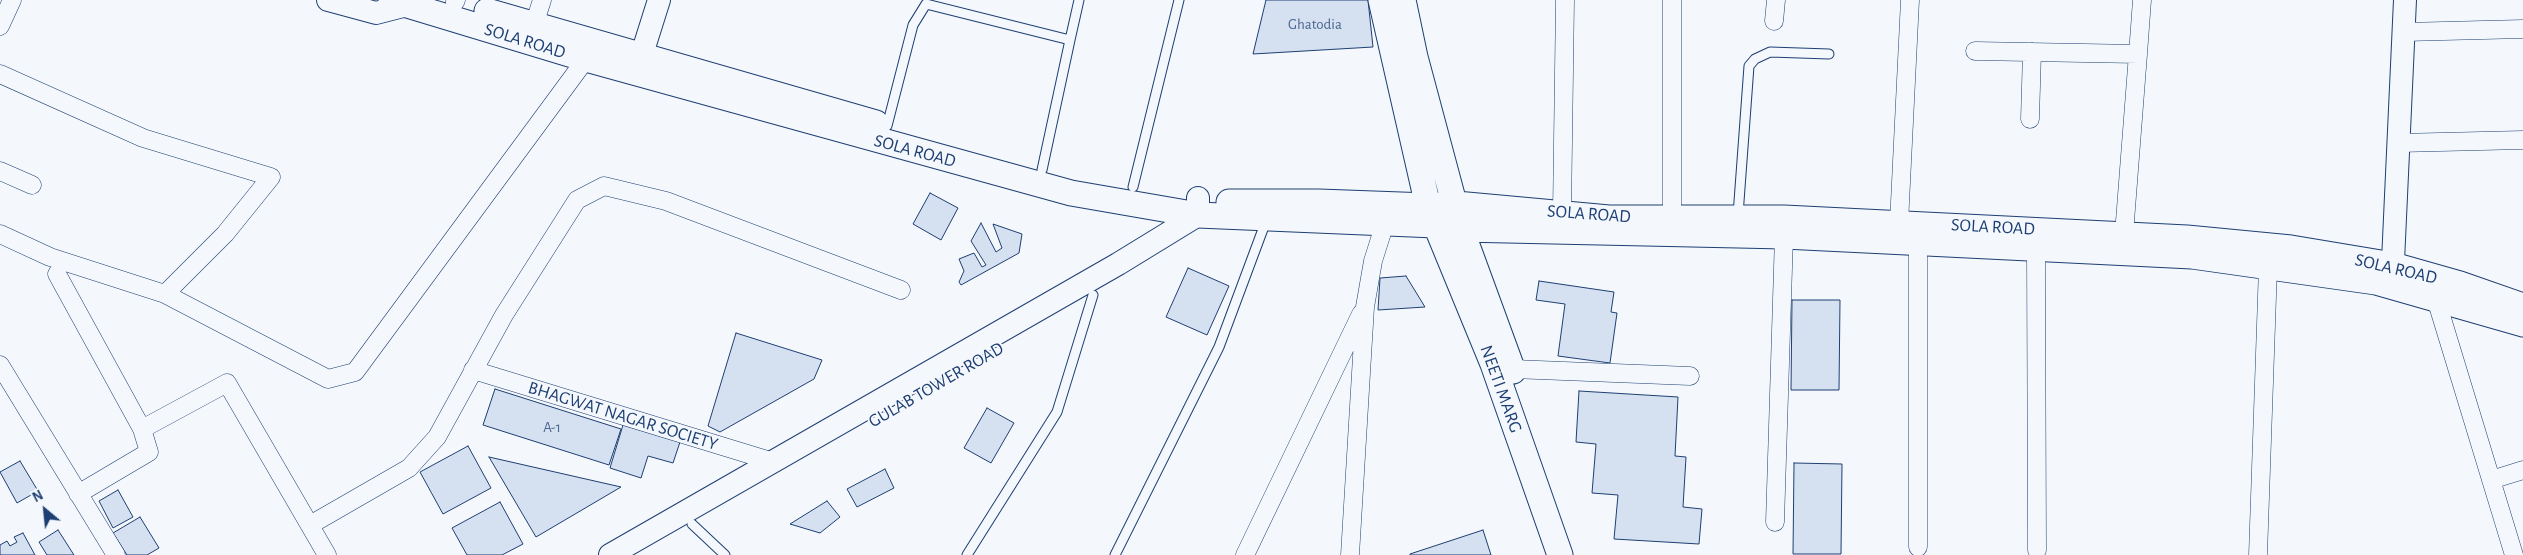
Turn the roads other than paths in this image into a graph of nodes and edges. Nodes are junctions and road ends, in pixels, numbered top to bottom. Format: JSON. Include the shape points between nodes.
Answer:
{"nodes":[{"id":1,"x":12,"y":0,"type":"edge"},
{"id":2,"x":328,"y":0,"type":"edge"},
{"id":3,"x":542,"y":0,"type":"edge"},
{"id":4,"x":659,"y":0,"type":"edge"},
{"id":5,"x":1080,"y":0,"type":"edge"},
{"id":6,"x":1179,"y":0,"type":"edge"},
{"id":7,"x":1381,"y":0,"type":"edge"},
{"id":8,"x":1403,"y":0,"type":"edge"},
{"id":9,"x":1565,"y":0,"type":"edge"},
{"id":10,"x":1672,"y":0,"type":"edge"},
{"id":11,"x":1776,"y":0,"type":"edge"},
{"id":12,"x":1910,"y":0,"type":"edge"},
{"id":13,"x":2142,"y":0,"type":"edge"},
{"id":14,"x":2405,"y":0,"type":"edge"},
{"id":15,"x":454,"y":1,"type":"edge"},
{"id":16,"x":399,"y":2,"type":"edge"},
{"id":17,"x":1774,"y":21,"type":"dead end"},
{"id":18,"x":534,"y":25,"type":"junction"},
{"id":19,"x":0,"y":26,"type":"edge"},
{"id":20,"x":2523,"y":29,"type":"edge"},
{"id":21,"x":2404,"y":32,"type":"junction"},
{"id":22,"x":1070,"y":40,"type":"junction"},
{"id":23,"x":1976,"y":51,"type":"dead end"},
{"id":24,"x":2032,"y":52,"type":"junction"},
{"id":25,"x":1829,"y":54,"type":"dead end"},
{"id":26,"x":2138,"y":54,"type":"junction"},
{"id":27,"x":586,"y":59,"type":"junction"},
{"id":28,"x":639,"y":64,"type":"junction"},
{"id":29,"x":0,"y":74,"type":"edge"},
{"id":30,"x":2030,"y":119,"type":"dead end"},
{"id":31,"x":887,"y":126,"type":"junction"},
{"id":32,"x":2523,"y":140,"type":"edge"},
{"id":33,"x":2398,"y":143,"type":"junction"},
{"id":34,"x":1042,"y":170,"type":"junction"},
{"id":35,"x":0,"y":171,"type":"edge"},
{"id":36,"x":32,"y":185,"type":"dead end"},
{"id":37,"x":1133,"y":187,"type":"junction"},
{"id":38,"x":1456,"y":204,"type":"junction"},
{"id":39,"x":1208,"y":208,"type":"junction"},
{"id":40,"x":1562,"y":213,"type":"junction"},
{"id":41,"x":1432,"y":216,"type":"junction"},
{"id":42,"x":1672,"y":218,"type":"junction"},
{"id":43,"x":1738,"y":218,"type":"junction"},
{"id":44,"x":1266,"y":220,"type":"junction"},
{"id":45,"x":1899,"y":223,"type":"junction"},
{"id":46,"x":1386,"y":224,"type":"junction"},
{"id":47,"x":1461,"y":229,"type":"junction"},
{"id":48,"x":0,"y":234,"type":"edge"},
{"id":49,"x":2124,"y":234,"type":"junction"},
{"id":50,"x":1784,"y":236,"type":"junction"},
{"id":51,"x":1918,"y":242,"type":"junction"},
{"id":52,"x":2036,"y":248,"type":"junction"},
{"id":53,"x":2268,"y":267,"type":"junction"},
{"id":54,"x":57,"y":274,"type":"dead end"},
{"id":55,"x":2392,"y":276,"type":"junction"},
{"id":56,"x":901,"y":290,"type":"dead end"},
{"id":57,"x":164,"y":294,"type":"junction"},
{"id":58,"x":1093,"y":295,"type":"junction"},
{"id":59,"x":2436,"y":299,"type":"junction"},
{"id":60,"x":2523,"y":306,"type":"edge"},
{"id":61,"x":1365,"y":307,"type":"junction"},
{"id":62,"x":2523,"y":324,"type":"edge"},
{"id":63,"x":0,"y":365,"type":"edge"},
{"id":64,"x":1513,"y":369,"type":"junction"},
{"id":65,"x":472,"y":370,"type":"junction"},
{"id":66,"x":1690,"y":376,"type":"dead end"},
{"id":67,"x":142,"y":429,"type":"junction"},
{"id":68,"x":774,"y":462,"type":"junction"},
{"id":69,"x":2523,"y":470,"type":"edge"},
{"id":70,"x":2491,"y":480,"type":"junction"},
{"id":71,"x":78,"y":494,"type":"junction"},
{"id":72,"x":1774,"y":522,"type":"dead end"},
{"id":73,"x":692,"y":524,"type":"junction"},
{"id":74,"x":310,"y":525,"type":"junction"},
{"id":75,"x":1918,"y":547,"type":"dead end"},
{"id":76,"x":2037,"y":550,"type":"dead end"},
{"id":77,"x":116,"y":555,"type":"edge"},
{"id":78,"x":327,"y":555,"type":"edge"},
{"id":79,"x":610,"y":555,"type":"edge"},
{"id":80,"x":639,"y":555,"type":"edge"},
{"id":81,"x":725,"y":555,"type":"edge"},
{"id":82,"x":967,"y":555,"type":"edge"},
{"id":83,"x":1115,"y":555,"type":"edge"},
{"id":84,"x":1245,"y":555,"type":"edge"},
{"id":85,"x":1350,"y":555,"type":"edge"},
{"id":86,"x":1560,"y":555,"type":"edge"},
{"id":87,"x":1577,"y":555,"type":"edge"},
{"id":88,"x":2258,"y":555,"type":"edge"},
{"id":89,"x":2514,"y":555,"type":"edge"}],
"edges":[{"from":1,"to":19,"type":"street"},
{"from":2,"to":16,"type":"street","via":[[376,13]]},
{"from":3,"to":18,"type":"street"},
{"from":4,"to":28,"type":"street"},
{"from":5,"to":22,"type":"lane"},
{"from":6,"to":37,"type":"lane"},
{"from":7,"to":41,"type":"main road","name":"NEETI MARG"},
{"from":8,"to":38,"type":"main road","via":[[1415,57]]},
{"from":9,"to":40,"type":"street"},
{"from":10,"to":42,"type":"street"},
{"from":11,"to":17,"type":"street"},
{"from":12,"to":45,"type":"street"},
{"from":13,"to":26,"type":"street"},
{"from":14,"to":21,"type":"street"},
{"from":15,"to":18,"type":"main road","name":"SOLA ROAD"},
{"from":16,"to":27,"type":"main road","name":"SOLA ROAD"},
{"from":18,"to":28,"type":"main road","name":"SOLA ROAD"},
{"from":20,"to":21,"type":"street"},
{"from":21,"to":33,"type":"street"},
{"from":22,"to":31,"type":"lane","via":[[926,4],[913,24]]},
{"from":22,"to":34,"type":"lane"},
{"from":23,"to":24,"type":"street"},
{"from":24,"to":26,"type":"street"},
{"from":24,"to":30,"type":"street"},
{"from":25,"to":43,"type":"lane","via":[[1770,52],[1749,66]]},
{"from":26,"to":49,"type":"street"},
{"from":27,"to":28,"type":"main road","name":"SOLA ROAD"},
{"from":27,"to":57,"type":"street","via":[[355,372],[328,379]]},
{"from":28,"to":31,"type":"main road","name":"SOLA ROAD"},
{"from":28,"to":39,"type":"main road","name":"SOLA ROAD","via":[[1071,193]]},
{"from":29,"to":57,"type":"street","via":[[143,138],[271,177],[225,234]]},
{"from":31,"to":34,"type":"main road","name":"SOLA ROAD"},
{"from":32,"to":33,"type":"street"},
{"from":33,"to":55,"type":"street"},
{"from":34,"to":37,"type":"main road","name":"SOLA ROAD"},
{"from":35,"to":36,"type":"street"},
{"from":37,"to":39,"type":"main road","name":"SOLA ROAD"},
{"from":38,"to":40,"type":"main road","name":"SOLA ROAD"},
{"from":38,"to":41,"type":"main road","name":"SOLA ROAD"},
{"from":38,"to":47,"type":"main road"},
{"from":39,"to":41,"type":"main road","name":"SOLA ROAD","via":[[1319,202]]},
{"from":39,"to":44,"type":"main road","name":"SOLA ROAD"},
{"from":39,"to":58,"type":"street","name":"GULAB TOWER ROAD"},
{"from":39,"to":68,"type":"street","via":[[1118,264]]},
{"from":40,"to":42,"type":"main road","name":"SOLA ROAD","via":[[1609,218]]},
{"from":41,"to":46,"type":"main road","name":"SOLA ROAD"},
{"from":41,"to":47,"type":"main road","name":"SOLA ROAD"},
{"from":41,"to":86,"type":"main road","name":"NEETI MARG","via":[[1493,364]]},
{"from":42,"to":43,"type":"main road","name":"SOLA ROAD"},
{"from":43,"to":45,"type":"main road","name":"SOLA ROAD"},
{"from":44,"to":46,"type":"main road","name":"SOLA ROAD"},
{"from":44,"to":83,"type":"lane","via":[[1219,347]]},
{"from":45,"to":49,"type":"main road","name":"SOLA ROAD"},
{"from":46,"to":61,"type":"street","via":[[1373,261]]},
{"from":47,"to":50,"type":"main road","name":"SOLA ROAD"},
{"from":47,"to":64,"type":"main road"},
{"from":48,"to":57,"type":"street","via":[[50,257]]},
{"from":49,"to":55,"type":"main road","name":"SOLA ROAD","via":[[2291,248]]},
{"from":50,"to":51,"type":"main road","name":"SOLA ROAD"},
{"from":50,"to":72,"type":"street"},
{"from":51,"to":52,"type":"main road","name":"SOLA ROAD"},
{"from":51,"to":75,"type":"street"},
{"from":52,"to":53,"type":"main road","name":"SOLA ROAD","via":[[2192,256]]},
{"from":52,"to":76,"type":"street"},
{"from":53,"to":55,"type":"main road","name":"SOLA ROAD","via":[[2376,282]]},
{"from":53,"to":88,"type":"street"},
{"from":54,"to":67,"type":"street"},
{"from":55,"to":59,"type":"main road","name":"SOLA ROAD"},
{"from":55,"to":60,"type":"main road","name":"SOLA ROAD","via":[[2460,284]]},
{"from":56,"to":65,"type":"street","via":[[666,201],[604,186],[577,200]]},
{"from":58,"to":73,"type":"street","name":"GULAB TOWER ROAD"},
{"from":58,"to":82,"type":"lane","via":[[1057,412]]},
{"from":59,"to":62,"type":"main road","name":"SOLA ROAD"},
{"from":59,"to":70,"type":"street"},
{"from":61,"to":84,"type":"street"},
{"from":61,"to":85,"type":"street"},
{"from":63,"to":71,"type":"street"},
{"from":64,"to":66,"type":"street"},
{"from":64,"to":87,"type":"main road"},
{"from":65,"to":68,"type":"street","name":"BHAGWAT NAGAR SOCIETY"},
{"from":65,"to":74,"type":"street","via":[[437,437],[409,468]]},
{"from":67,"to":71,"type":"street","via":[[149,452]]},
{"from":67,"to":74,"type":"street","via":[[227,383]]},
{"from":68,"to":79,"type":"street"},
{"from":69,"to":70,"type":"street"},
{"from":70,"to":89,"type":"street"},
{"from":71,"to":77,"type":"street"},
{"from":73,"to":80,"type":"street","name":"GULAB TOWER ROAD"},
{"from":73,"to":81,"type":"lane"},
{"from":74,"to":78,"type":"street"}]}
